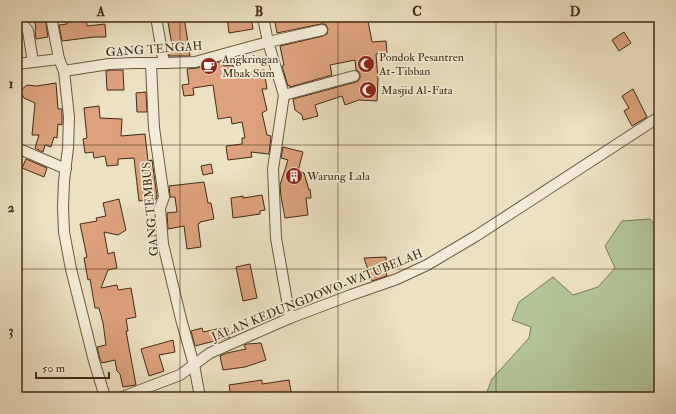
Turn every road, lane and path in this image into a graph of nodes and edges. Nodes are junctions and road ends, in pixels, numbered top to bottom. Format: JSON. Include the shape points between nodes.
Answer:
{"nodes":[{"id":1,"x":18,"y":17,"type":"edge"},
{"id":2,"x":51,"y":17,"type":"edge"},
{"id":3,"x":156,"y":17,"type":"edge"},
{"id":4,"x":264,"y":17,"type":"edge"},
{"id":5,"x":322,"y":30,"type":"dead end"},
{"id":6,"x":268,"y":42,"type":"junction"},
{"id":7,"x":59,"y":59,"type":"junction"},
{"id":8,"x":33,"y":62,"type":"junction"},
{"id":9,"x":17,"y":64,"type":"edge"},
{"id":10,"x":151,"y":64,"type":"junction"},
{"id":11,"x":164,"y":64,"type":"junction"},
{"id":12,"x":64,"y":71,"type":"junction"},
{"id":13,"x":354,"y":76,"type":"dead end"},
{"id":14,"x":284,"y":94,"type":"junction"},
{"id":15,"x":659,"y":117,"type":"edge"},
{"id":16,"x":17,"y":148,"type":"edge"},
{"id":17,"x":66,"y":169,"type":"junction"},
{"id":18,"x":290,"y":318,"type":"junction"},
{"id":19,"x":194,"y":365,"type":"junction"},
{"id":20,"x":105,"y":397,"type":"edge"},
{"id":21,"x":122,"y":397,"type":"edge"},
{"id":22,"x":200,"y":397,"type":"edge"}],
"edges":[{"from":1,"to":8,"type":"street","via":[[20,24],[28,31]]},
{"from":2,"to":7,"type":"street"},
{"from":3,"to":11,"type":"street"},
{"from":4,"to":6,"type":"street"},
{"from":5,"to":6,"type":"street","name":"GANG TENGAH"},
{"from":6,"to":11,"type":"street","name":"GANG TENGAH","via":[[195,62]]},
{"from":6,"to":14,"type":"street"},
{"from":7,"to":8,"type":"street"},
{"from":7,"to":12,"type":"street"},
{"from":8,"to":9,"type":"street"},
{"from":10,"to":11,"type":"street","name":"GANG TENGAH"},
{"from":10,"to":12,"type":"street","name":"GANG TENGAH","via":[[109,64]]},
{"from":10,"to":19,"type":"street","name":"GANG TEMBUS","via":[[154,128],[164,197],[160,208],[164,244]]},
{"from":12,"to":17,"type":"street","via":[[69,117]]},
{"from":13,"to":14,"type":"street"},
{"from":14,"to":18,"type":"street","via":[[273,169],[276,238]]},
{"from":15,"to":18,"type":"street","name":"JALAN KEDUNGDOWO-WATUBELAH","via":[[427,265],[397,279]]},
{"from":16,"to":17,"type":"street"},
{"from":17,"to":20,"type":"street","via":[[64,232],[71,269]]},
{"from":18,"to":19,"type":"street","name":"JALAN KEDUNGDOWO-WATUBELAH","via":[[210,353]]},
{"from":19,"to":21,"type":"street","name":"JALAN KEDUNGDOWO-WATUBELAH","via":[[180,375]]},
{"from":19,"to":22,"type":"street","name":"GANG TEMBUS"}]}
